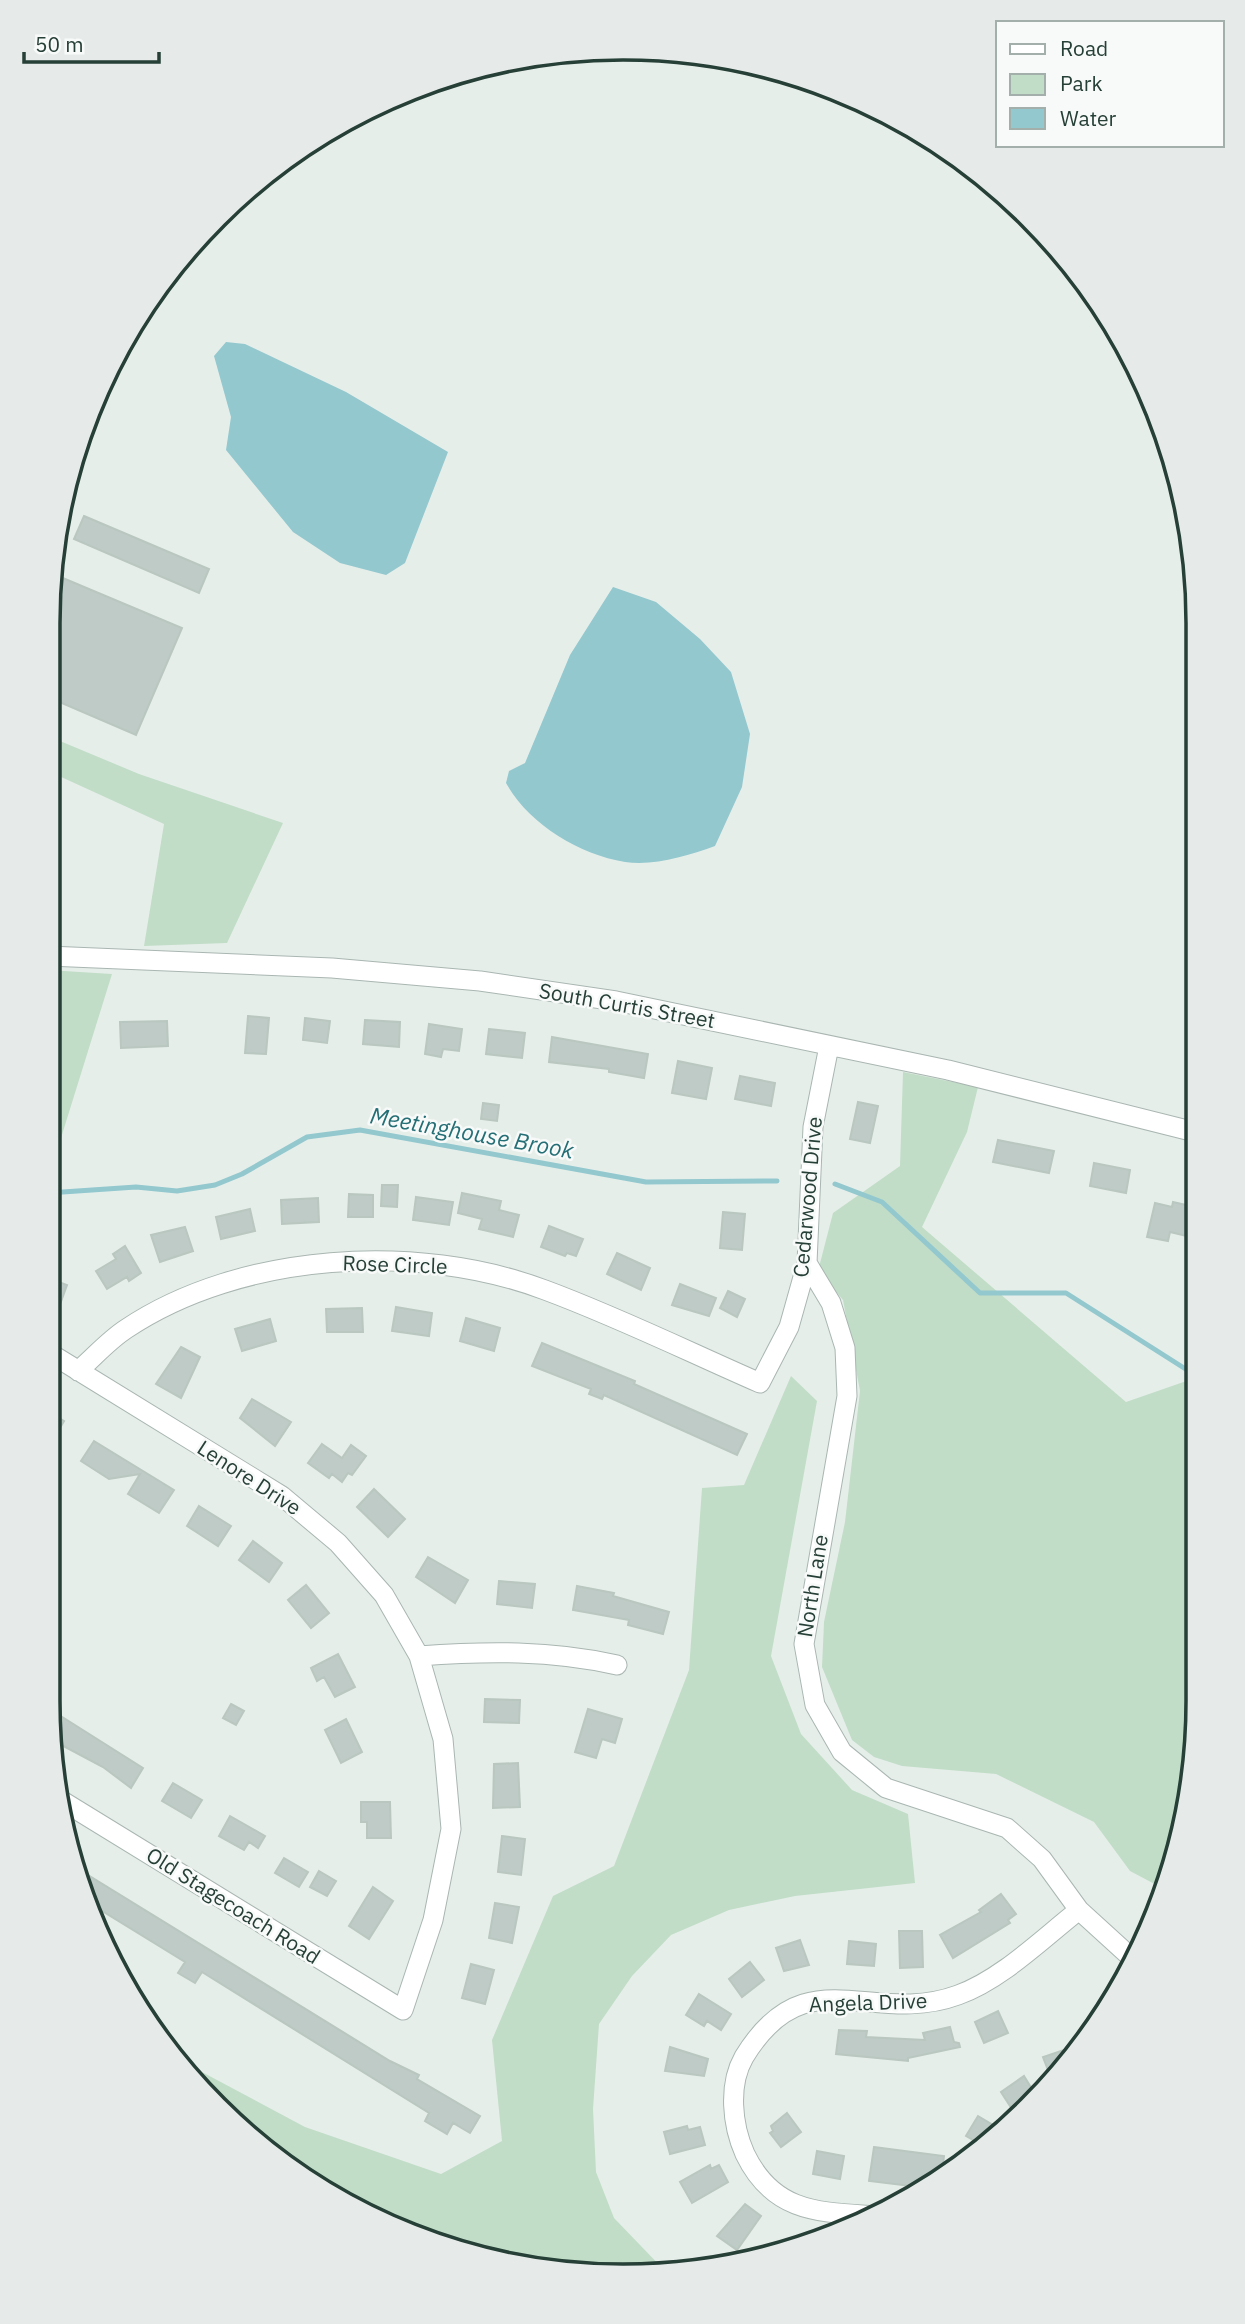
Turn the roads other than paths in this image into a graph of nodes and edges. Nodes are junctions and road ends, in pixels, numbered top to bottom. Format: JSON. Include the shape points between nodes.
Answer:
{"nodes":[{"id":1,"x":60,"y":957,"type":"edge"},
{"id":2,"x":829,"y":1046,"type":"junction"},
{"id":3,"x":1186,"y":1130,"type":"edge"},
{"id":4,"x":807,"y":1263,"type":"junction"},
{"id":5,"x":60,"y":1360,"type":"edge"},
{"id":6,"x":78,"y":1371,"type":"junction"},
{"id":7,"x":760,"y":1383,"type":"joint"},
{"id":8,"x":419,"y":1656,"type":"junction"},
{"id":9,"x":617,"y":1665,"type":"dead end"},
{"id":10,"x":69,"y":1805,"type":"edge"},
{"id":11,"x":1079,"y":1910,"type":"junction"},
{"id":12,"x":1126,"y":1953,"type":"edge"},
{"id":13,"x":403,"y":2010,"type":"joint"},
{"id":14,"x":855,"y":2214,"type":"edge"}],
"edges":[{"from":1,"to":2,"type":"street","name":"South Curtis Street","via":[[332,968],[480,981],[615,1001]]},
{"from":2,"to":3,"type":"street","name":"South Curtis Street","via":[[948,1070]]},
{"from":2,"to":4,"type":"street","name":"Cedarwood Drive","via":[[813,1127]]},
{"from":4,"to":7,"type":"street","name":"Cedarwood Drive","via":[[789,1328]]},
{"from":4,"to":11,"type":"street","name":"North Lane","via":[[831,1303],[845,1348],[847,1396],[804,1644],[815,1705],[842,1752],[886,1788],[1007,1828],[1042,1859]]},
{"from":5,"to":6,"type":"street","name":"Lenore Drive"},
{"from":6,"to":7,"type":"street","name":"Rose Circle","via":[[126,1329],[185,1299],[262,1271],[353,1260],[444,1265],[544,1289]]},
{"from":6,"to":8,"type":"street","name":"Lenore Drive","via":[[282,1496],[320,1527],[384,1595]]},
{"from":8,"to":9,"type":"street","via":[[500,1650]]},
{"from":8,"to":13,"type":"street","name":"Lenore Drive","via":[[443,1739],[451,1829],[433,1920]]},
{"from":10,"to":13,"type":"street","name":"Old Stagecoach Road"},
{"from":11,"to":12,"type":"street","name":"North Lane"},
{"from":11,"to":14,"type":"street","name":"Angela Drive","via":[[992,1978],[958,1995],[922,2004],[815,2001],[783,2011],[758,2035],[738,2068],[733,2110],[744,2152],[762,2184],[788,2203]]}]}
